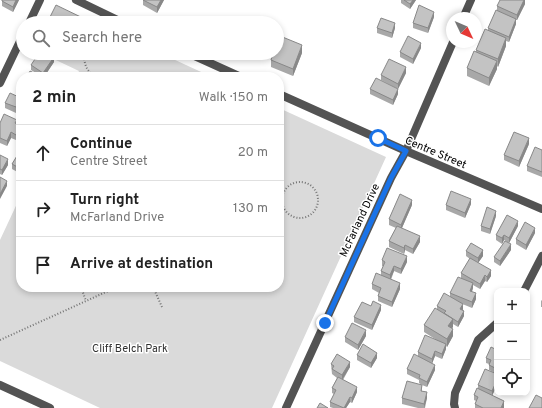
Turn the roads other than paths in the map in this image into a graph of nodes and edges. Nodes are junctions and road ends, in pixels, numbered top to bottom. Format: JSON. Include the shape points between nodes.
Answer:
{"nodes":[{"id":1,"x":40,"y":0,"type":"edge"},
{"id":2,"x":76,"y":0,"type":"edge"},
{"id":3,"x":471,"y":0,"type":"edge"},
{"id":4,"x":466,"y":12,"type":"edge"},
{"id":5,"x":32,"y":16,"type":"edge"},
{"id":6,"x":109,"y":16,"type":"edge"},
{"id":7,"x":450,"y":48,"type":"edge"},
{"id":8,"x":16,"y":50,"type":"edge"},
{"id":9,"x":203,"y":60,"type":"edge"},
{"id":10,"x":230,"y":72,"type":"edge"},
{"id":11,"x":0,"y":83,"type":"edge"},
{"id":12,"x":284,"y":96,"type":"edge"},
{"id":13,"x":406,"y":151,"type":"junction"},
{"id":14,"x":542,"y":209,"type":"edge"},
{"id":15,"x":542,"y":256,"type":"edge"},
{"id":16,"x":526,"y":288,"type":"edge"},
{"id":17,"x":496,"y":324,"type":"edge"},
{"id":18,"x":0,"y":385,"type":"edge"},
{"id":19,"x":50,"y":408,"type":"edge"},
{"id":20,"x":286,"y":408,"type":"edge"},
{"id":21,"x":455,"y":408,"type":"edge"}],
"edges":[{"from":1,"to":5,"type":"street"},
{"from":2,"to":6,"type":"street"},
{"from":3,"to":4,"type":"street"},
{"from":7,"to":13,"type":"street","name":"McFarland Drive"},
{"from":8,"to":11,"type":"street"},
{"from":9,"to":10,"type":"street"},
{"from":12,"to":13,"type":"street","name":"Centre Street"},
{"from":13,"to":14,"type":"street","name":"Centre Street"},
{"from":13,"to":20,"type":"street","name":"McFarland Drive","via":[[391,178]]},
{"from":15,"to":16,"type":"street"},
{"from":17,"to":21,"type":"street","via":[[478,340],[455,393]]},
{"from":18,"to":19,"type":"street"}]}
